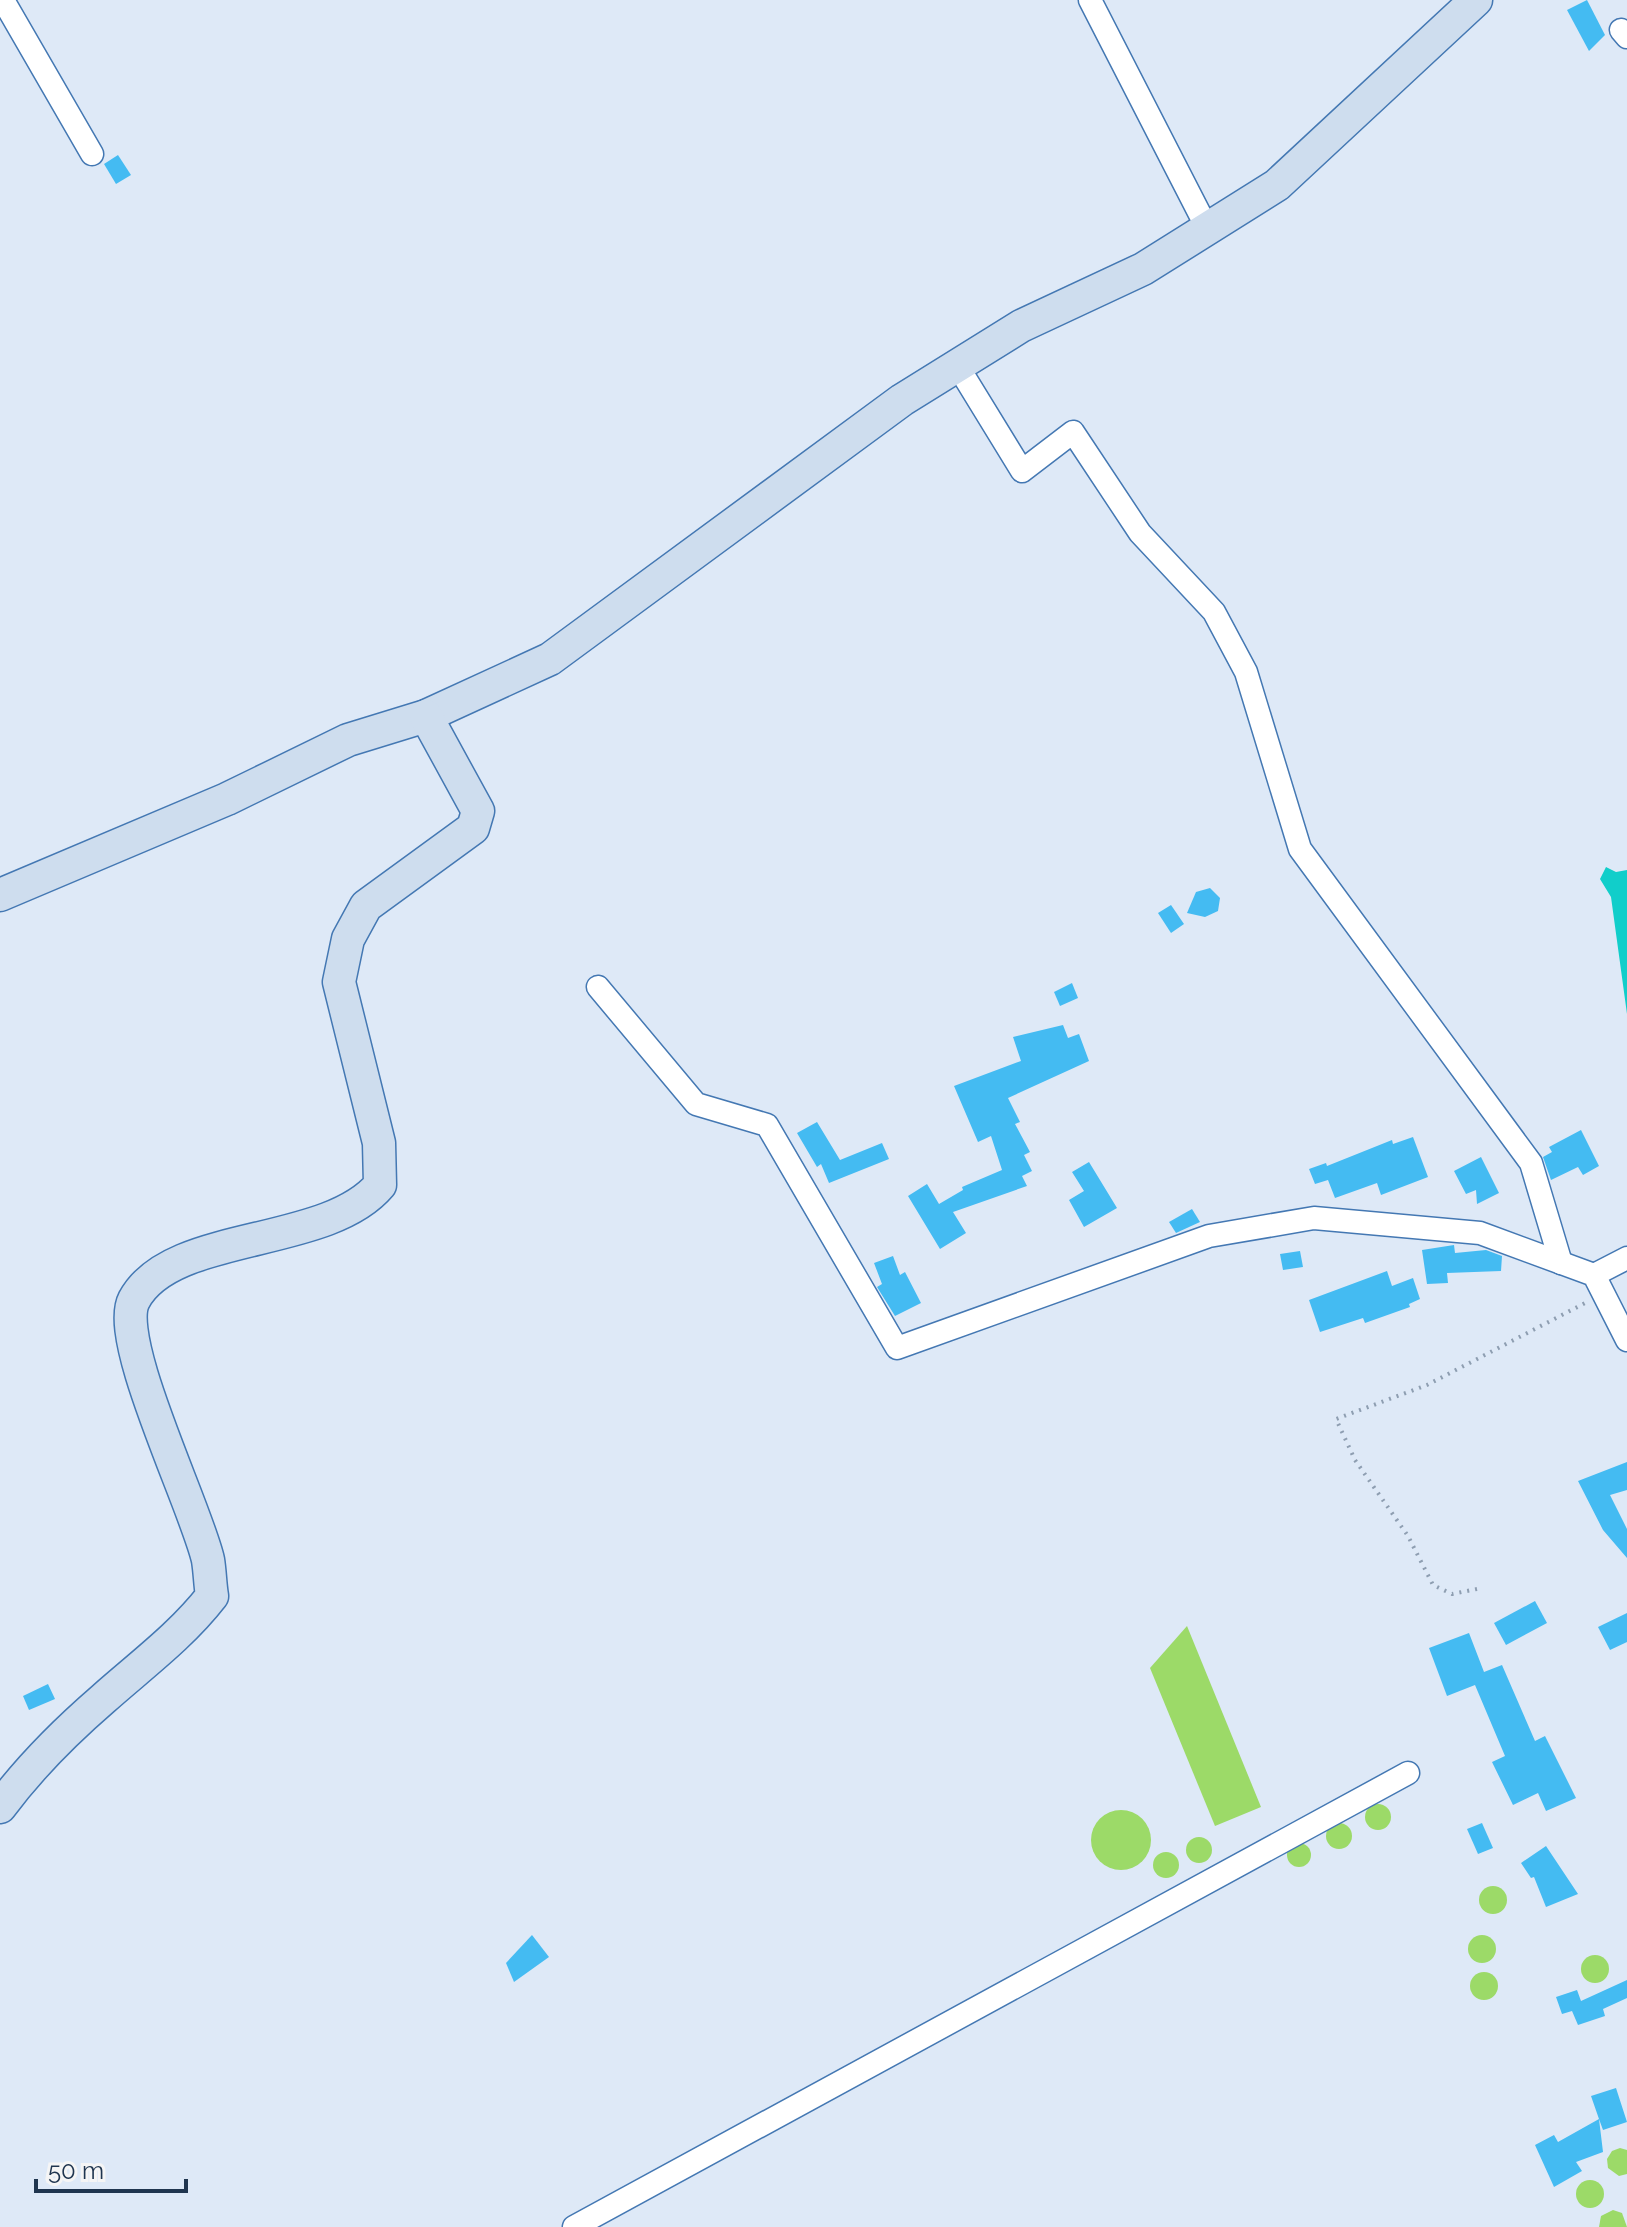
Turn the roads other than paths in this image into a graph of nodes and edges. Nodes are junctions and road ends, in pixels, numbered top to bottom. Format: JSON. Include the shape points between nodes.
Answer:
{"nodes":[{"id":1,"x":3,"y":0,"type":"edge"},
{"id":2,"x":1090,"y":0,"type":"edge"},
{"id":3,"x":1476,"y":0,"type":"edge"},
{"id":4,"x":92,"y":154,"type":"dead end"},
{"id":5,"x":1207,"y":228,"type":"junction"},
{"id":6,"x":957,"y":365,"type":"junction"},
{"id":7,"x":426,"y":716,"type":"junction"},
{"id":8,"x":0,"y":895,"type":"edge"},
{"id":9,"x":598,"y":987,"type":"dead end"},
{"id":10,"x":1627,"y":1258,"type":"edge"},
{"id":11,"x":1561,"y":1263,"type":"junction"},
{"id":12,"x":1598,"y":1284,"type":"junction"},
{"id":13,"x":1627,"y":1340,"type":"edge"},
{"id":14,"x":1408,"y":1773,"type":"dead end"},
{"id":15,"x":0,"y":1807,"type":"edge"},
{"id":16,"x":574,"y":2227,"type":"edge"}],
"edges":[{"from":1,"to":4,"type":"street"},
{"from":2,"to":5,"type":"street"},
{"from":3,"to":5,"type":"street","via":[[1277,185]]},
{"from":5,"to":6,"type":"street","via":[[1143,269],[1021,326]]},
{"from":6,"to":7,"type":"street","via":[[550,659]]},
{"from":6,"to":11,"type":"street","via":[[1022,471],[1073,432],[1140,533],[1214,612],[1246,672],[1300,849],[1531,1163]]},
{"from":7,"to":8,"type":"street","via":[[348,740],[227,799]]},
{"from":7,"to":15,"type":"street","via":[[478,811],[473,828],[366,906],[348,939],[339,982],[379,1143],[380,1185],[366,1202],[335,1216],[183,1261],[144,1282],[130,1309],[131,1333],[207,1559],[212,1596],[183,1630],[32,1768]]},
{"from":9,"to":11,"type":"street","via":[[696,1104],[767,1125],[897,1348],[1209,1236],[1314,1218],[1480,1233]]},
{"from":10,"to":12,"type":"street"},
{"from":11,"to":12,"type":"street"},
{"from":12,"to":13,"type":"street"},
{"from":14,"to":16,"type":"street"}]}
